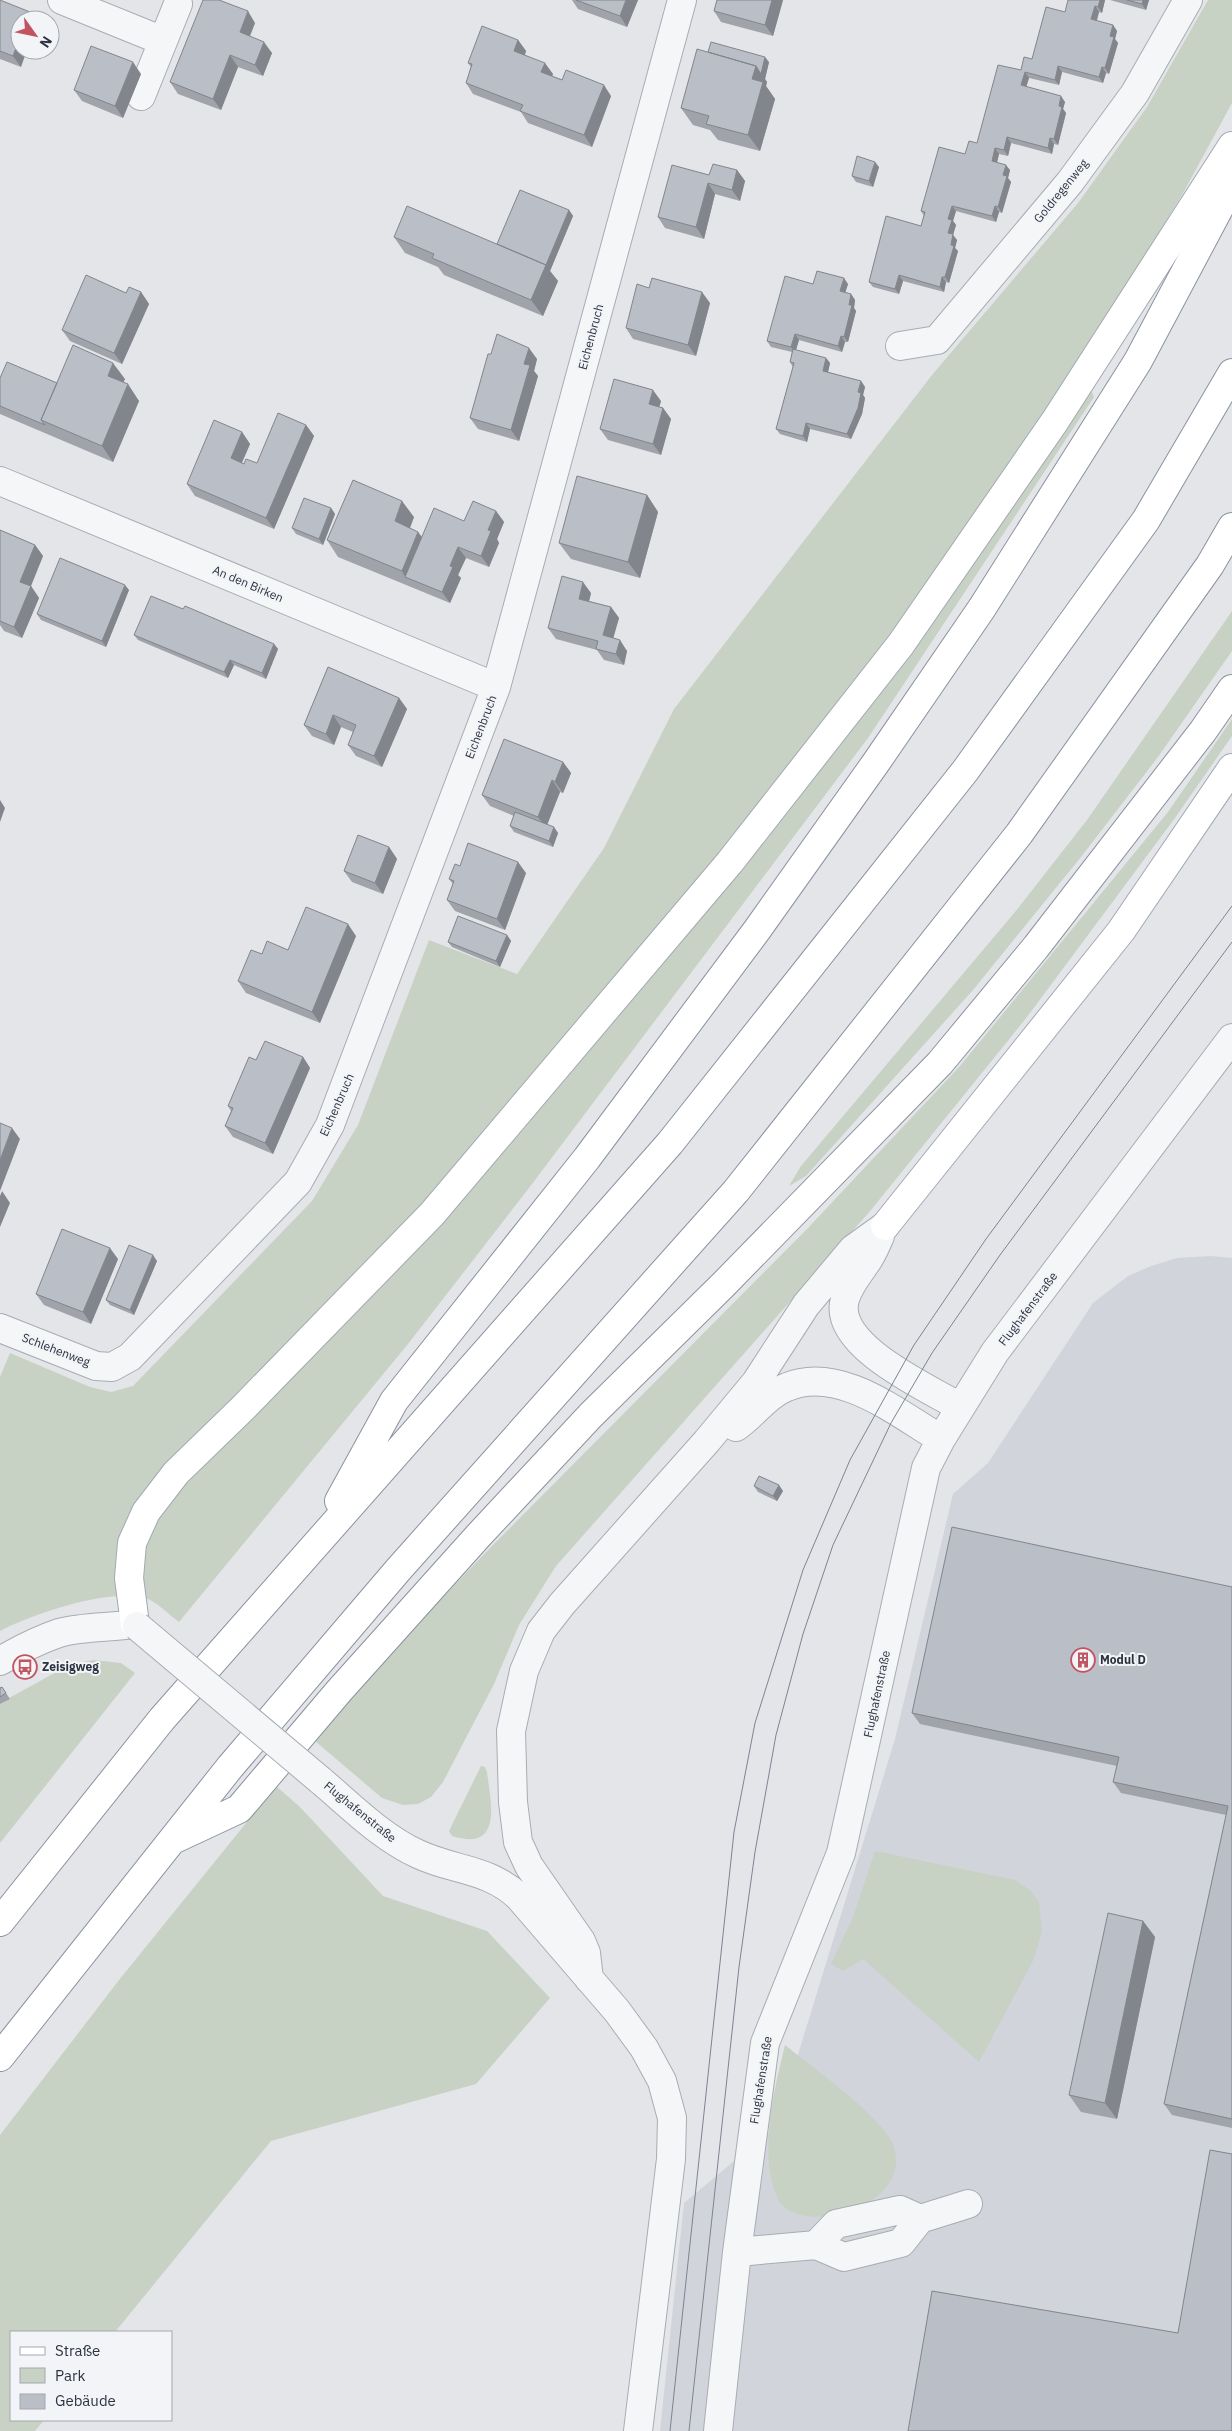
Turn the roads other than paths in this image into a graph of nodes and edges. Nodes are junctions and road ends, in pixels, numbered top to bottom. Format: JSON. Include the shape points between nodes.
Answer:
{"nodes":[{"id":1,"x":62,"y":0,"type":"edge"},
{"id":2,"x":682,"y":0,"type":"edge"},
{"id":3,"x":1188,"y":0,"type":"edge"},
{"id":4,"x":178,"y":4,"type":"dead end"},
{"id":5,"x":163,"y":41,"type":"junction"},
{"id":6,"x":141,"y":96,"type":"dead end"},
{"id":7,"x":1232,"y":146,"type":"edge"},
{"id":8,"x":1232,"y":184,"type":"edge"},
{"id":9,"x":900,"y":346,"type":"dead end"},
{"id":10,"x":1232,"y":373,"type":"edge"},
{"id":11,"x":0,"y":481,"type":"edge"},
{"id":12,"x":1232,"y":527,"type":"edge"},
{"id":13,"x":496,"y":687,"type":"junction"},
{"id":14,"x":1232,"y":688,"type":"edge"},
{"id":15,"x":1232,"y":768,"type":"edge"},
{"id":16,"x":1232,"y":1038,"type":"edge"},
{"id":17,"x":885,"y":1226,"type":"junction"},
{"id":18,"x":0,"y":1328,"type":"edge"},
{"id":19,"x":112,"y":1367,"type":"joint"},
{"id":20,"x":960,"y":1407,"type":"junction"},
{"id":21,"x":941,"y":1439,"type":"junction"},
{"id":22,"x":707,"y":1440,"type":"junction"},
{"id":23,"x":314,"y":1547,"type":"junction"},
{"id":24,"x":136,"y":1625,"type":"junction"},
{"id":25,"x":0,"y":1661,"type":"edge"},
{"id":26,"x":173,"y":1839,"type":"junction"},
{"id":27,"x":518,"y":1842,"type":"junction"},
{"id":28,"x":473,"y":1871,"type":"junction"},
{"id":29,"x":0,"y":1922,"type":"edge"},
{"id":30,"x":589,"y":1979,"type":"junction"},
{"id":31,"x":0,"y":2057,"type":"edge"},
{"id":32,"x":968,"y":2204,"type":"dead end"},
{"id":33,"x":737,"y":2252,"type":"junction"},
{"id":34,"x":638,"y":2431,"type":"edge"},
{"id":35,"x":718,"y":2431,"type":"edge"}],
"edges":[{"from":1,"to":5,"type":"street"},
{"from":2,"to":13,"type":"street","name":"Eichenbruch"},
{"from":3,"to":9,"type":"street","name":"Goldregenweg","via":[[1136,93],[1070,182],[937,340]]},
{"from":4,"to":5,"type":"street"},
{"from":5,"to":6,"type":"street"},
{"from":7,"to":24,"type":"main road","via":[[1055,421],[901,644],[730,862],[432,1214],[176,1473],[146,1512],[132,1543],[130,1578]]},
{"from":8,"to":23,"type":"main road","via":[[1138,361],[982,608],[756,930],[587,1158],[394,1401]]},
{"from":10,"to":23,"type":"main road","via":[[1146,520],[965,771],[670,1143]]},
{"from":11,"to":13,"type":"street","name":"An den Birken"},
{"from":12,"to":26,"type":"main road","via":[[1210,565],[1019,834],[736,1192],[398,1570]]},
{"from":13,"to":19,"type":"street","name":"Eichenbruch","via":[[354,1067],[330,1125],[298,1182],[130,1357]]},
{"from":14,"to":26,"type":"main road","via":[[1036,947],[940,1063],[584,1422],[479,1534],[238,1809]]},
{"from":15,"to":17,"type":"main road","via":[[1120,931]]},
{"from":16,"to":20,"type":"street","name":"Flughafenstraße","via":[[995,1352]]},
{"from":17,"to":20,"type":"street","via":[[851,1285],[844,1301],[844,1317],[850,1330],[873,1355]]},
{"from":17,"to":22,"type":"street","via":[[853,1249],[806,1305],[756,1382]]},
{"from":18,"to":19,"type":"street","name":"Schlehenweg","via":[[96,1366]]},
{"from":20,"to":21,"type":"street","name":"Flughafenstraße"},
{"from":21,"to":22,"type":"street","via":[[859,1391],[811,1382],[788,1387],[773,1395],[740,1425]]},
{"from":21,"to":33,"type":"street","name":"Flughafenstraße","via":[[926,1468],[922,1484],[841,1853],[765,2043]]},
{"from":22,"to":27,"type":"street","via":[[541,1631],[524,1671],[512,1731],[513,1802]]},
{"from":23,"to":29,"type":"main road","via":[[162,1719]]},
{"from":24,"to":25,"type":"street","via":[[92,1627],[60,1633]]},
{"from":24,"to":28,"type":"street","name":"Flughafenstraße","bridge":true,"via":[[397,1842],[418,1854]]},
{"from":26,"to":31,"type":"main road"},
{"from":27,"to":28,"type":"street","via":[[502,1860]]},
{"from":27,"to":30,"type":"street","via":[[529,1866],[581,1941]]},
{"from":28,"to":30,"type":"street","name":"Flughafenstraße","via":[[505,1884],[519,1897]]},
{"from":30,"to":34,"type":"street","name":"Flughafenstraße","via":[[644,2048],[662,2081],[672,2118]]},
{"from":32,"to":33,"type":"street","via":[[920,2219],[900,2210],[836,2224],[816,2245]]},
{"from":33,"to":35,"type":"street","name":"Flughafenstraße"}]}
